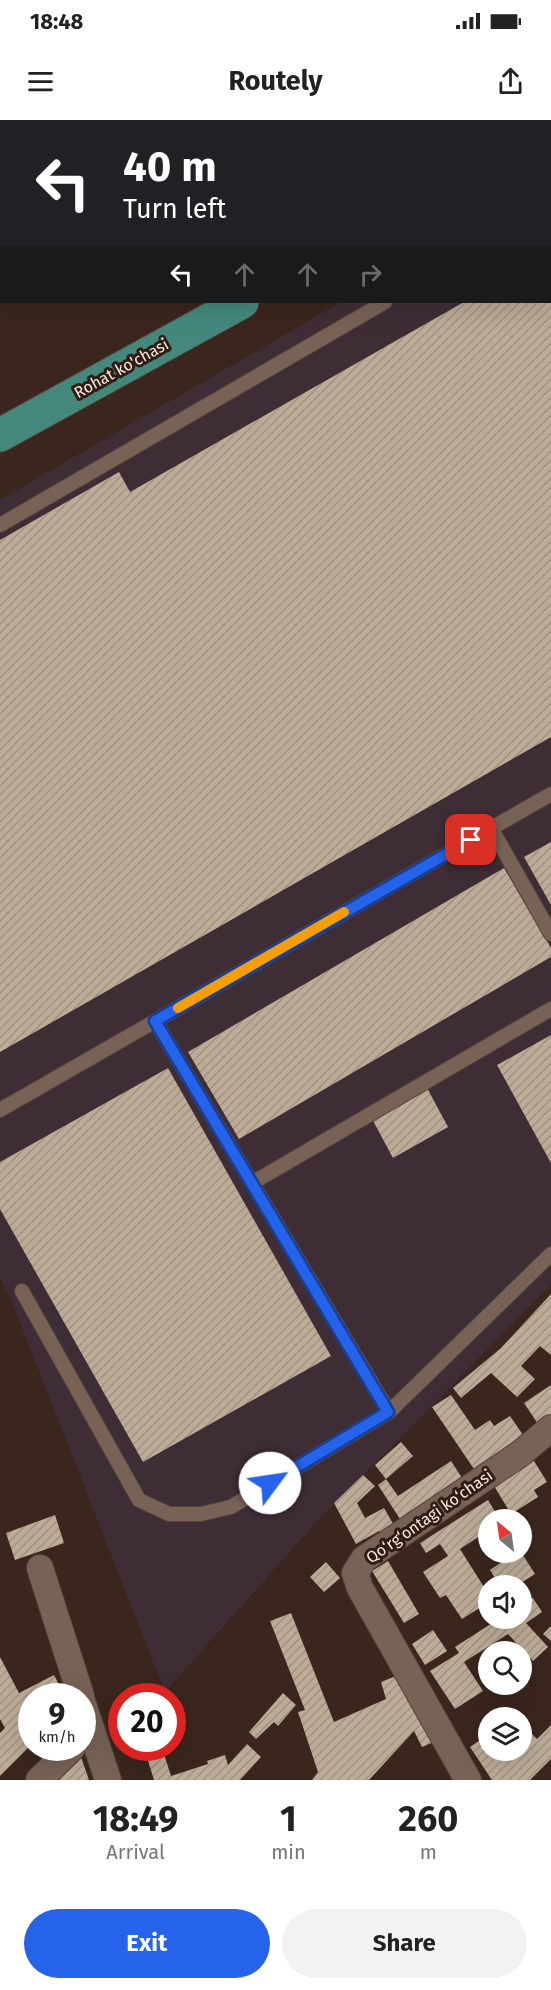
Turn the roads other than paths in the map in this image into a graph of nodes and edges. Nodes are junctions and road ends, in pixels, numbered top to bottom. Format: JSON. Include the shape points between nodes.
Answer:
{"nodes":[{"id":1,"x":240,"y":303,"type":"edge"},
{"id":2,"x":383,"y":303,"type":"edge"},
{"id":3,"x":0,"y":435,"type":"edge"},
{"id":4,"x":0,"y":525,"type":"edge"},
{"id":5,"x":551,"y":794,"type":"edge"},
{"id":6,"x":491,"y":828,"type":"junction"},
{"id":7,"x":551,"y":934,"type":"edge"},
{"id":8,"x":551,"y":1009,"type":"edge"},
{"id":9,"x":155,"y":1021,"type":"junction"},
{"id":10,"x":0,"y":1110,"type":"edge"},
{"id":11,"x":252,"y":1183,"type":"junction"},
{"id":12,"x":551,"y":1254,"type":"edge"},
{"id":13,"x":22,"y":1291,"type":"dead end"},
{"id":14,"x":388,"y":1412,"type":"junction"},
{"id":15,"x":551,"y":1428,"type":"edge"},
{"id":16,"x":40,"y":1568,"type":"dead end"},
{"id":17,"x":77,"y":1683,"type":"edge"},
{"id":18,"x":96,"y":1753,"type":"edge"},
{"id":19,"x":59,"y":1761,"type":"edge"},
{"id":20,"x":39,"y":1780,"type":"edge"},
{"id":21,"x":108,"y":1780,"type":"edge"},
{"id":22,"x":468,"y":1780,"type":"edge"}],
"edges":[{"from":1,"to":3,"type":"main road","name":"Rohat ko'chasi"},
{"from":2,"to":4,"type":"lane"},
{"from":5,"to":6,"type":"lane"},
{"from":6,"to":7,"type":"lane"},
{"from":6,"to":9,"type":"lane"},
{"from":8,"to":11,"type":"lane"},
{"from":9,"to":10,"type":"lane"},
{"from":9,"to":11,"type":"lane"},
{"from":11,"to":14,"type":"lane"},
{"from":12,"to":14,"type":"lane"},
{"from":13,"to":14,"type":"lane","via":[[138,1500],[169,1514],[201,1514],[231,1507]]},
{"from":15,"to":22,"type":"street","name":"Qo‘rg‘ontagi ko‘chasi","via":[[520,1454],[364,1559],[355,1573]]},
{"from":16,"to":17,"type":"street"},
{"from":18,"to":21,"type":"street"},
{"from":19,"to":20,"type":"street"}]}
